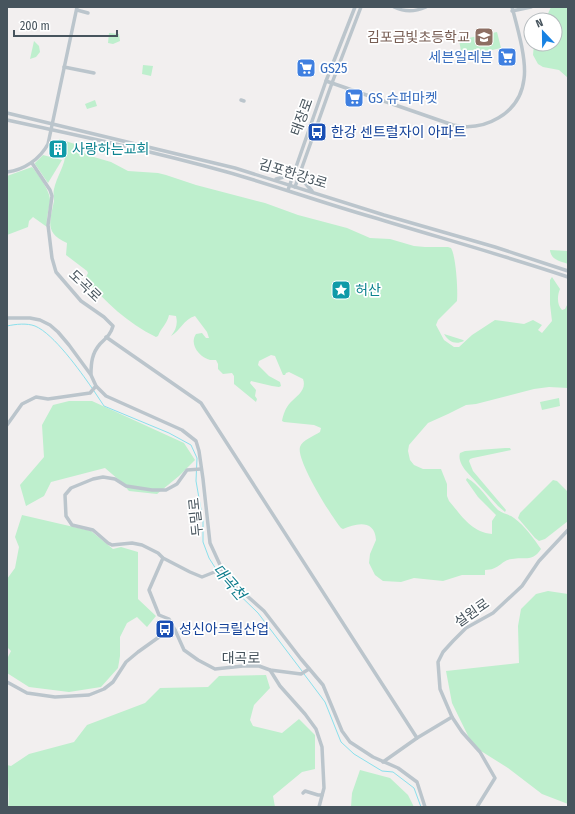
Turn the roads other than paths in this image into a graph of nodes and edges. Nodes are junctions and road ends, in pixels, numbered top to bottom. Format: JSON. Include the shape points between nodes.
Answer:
{"nodes":[{"id":1,"x":355,"y":7,"type":"edge"},
{"id":2,"x":361,"y":7,"type":"edge"},
{"id":3,"x":394,"y":7,"type":"edge"},
{"id":4,"x":426,"y":7,"type":"edge"},
{"id":5,"x":531,"y":7,"type":"edge"},
{"id":6,"x":77,"y":9,"type":"edge"},
{"id":7,"x":512,"y":9,"type":"edge"},
{"id":8,"x":88,"y":13,"type":"dead end"},
{"id":9,"x":64,"y":67,"type":"junction"},
{"id":10,"x":94,"y":73,"type":"dead end"},
{"id":11,"x":326,"y":81,"type":"junction"},
{"id":12,"x":332,"y":83,"type":"junction"},
{"id":13,"x":7,"y":112,"type":"edge"},
{"id":14,"x":7,"y":120,"type":"edge"},
{"id":15,"x":52,"y":123,"type":"junction"},
{"id":16,"x":52,"y":129,"type":"junction"},
{"id":17,"x":32,"y":163,"type":"junction"},
{"id":18,"x":295,"y":168,"type":"junction"},
{"id":19,"x":301,"y":169,"type":"junction"},
{"id":20,"x":7,"y":172,"type":"edge"},
{"id":21,"x":272,"y":179,"type":"junction"},
{"id":22,"x":290,"y":184,"type":"junction"},
{"id":23,"x":296,"y":186,"type":"junction"},
{"id":24,"x":288,"y":190,"type":"junction"},
{"id":25,"x":294,"y":192,"type":"junction"},
{"id":26,"x":313,"y":192,"type":"junction"},
{"id":27,"x":568,"y":271,"type":"edge"},
{"id":28,"x":568,"y":277,"type":"edge"},
{"id":29,"x":7,"y":318,"type":"edge"},
{"id":30,"x":106,"y":337,"type":"junction"},
{"id":31,"x":91,"y":376,"type":"junction"},
{"id":32,"x":95,"y":387,"type":"junction"},
{"id":33,"x":7,"y":425,"type":"edge"},
{"id":34,"x":200,"y":469,"type":"junction"},
{"id":35,"x":568,"y":530,"type":"edge"},
{"id":36,"x":163,"y":558,"type":"junction"},
{"id":37,"x":221,"y":570,"type":"junction"},
{"id":38,"x":175,"y":630,"type":"junction"},
{"id":39,"x":270,"y":670,"type":"junction"},
{"id":40,"x":305,"y":671,"type":"junction"},
{"id":41,"x":7,"y":682,"type":"edge"},
{"id":42,"x":452,"y":717,"type":"junction"},
{"id":43,"x":417,"y":738,"type":"junction"},
{"id":44,"x":384,"y":762,"type":"junction"},
{"id":45,"x":303,"y":793,"type":"dead end"},
{"id":46,"x":322,"y":795,"type":"junction"},
{"id":47,"x":319,"y":807,"type":"edge"},
{"id":48,"x":425,"y":807,"type":"edge"},
{"id":49,"x":477,"y":807,"type":"edge"}],
"edges":[{"from":1,"to":11,"type":"street","name":"태장로"},
{"from":2,"to":12,"type":"street"},
{"from":3,"to":4,"type":"street","via":[[408,11]]},
{"from":5,"to":7,"type":"street"},
{"from":6,"to":8,"type":"street"},
{"from":6,"to":9,"type":"street"},
{"from":7,"to":12,"type":"street","via":[[524,64],[523,84],[520,94],[509,109],[490,123],[474,127],[453,125]]},
{"from":9,"to":10,"type":"street"},
{"from":9,"to":15,"type":"street"},
{"from":11,"to":12,"type":"street"},
{"from":11,"to":18,"type":"street","name":"태장로"},
{"from":12,"to":19,"type":"street"},
{"from":13,"to":15,"type":"street","name":"김포한강3로"},
{"from":14,"to":16,"type":"street","name":"김포한강3로"},
{"from":15,"to":16,"type":"street"},
{"from":15,"to":21,"type":"street","name":"김포한강3로","via":[[196,157]]},
{"from":16,"to":17,"type":"street","via":[[47,147]]},
{"from":16,"to":24,"type":"street","name":"김포한강3로","via":[[204,166]]},
{"from":17,"to":20,"type":"street"},
{"from":17,"to":30,"type":"street","name":"도곡로","via":[[52,194],[48,219],[56,272],[81,301],[113,326],[112,332]]},
{"from":18,"to":21,"type":"street","via":[[284,177]]},
{"from":18,"to":22,"type":"street","name":"태장로"},
{"from":19,"to":23,"type":"street"},
{"from":19,"to":26,"type":"street","via":[[305,183]]},
{"from":21,"to":22,"type":"street","name":"김포한강3로"},
{"from":22,"to":23,"type":"street","name":"김포한강3로"},
{"from":22,"to":24,"type":"street","name":"태장로"},
{"from":23,"to":25,"type":"street"},
{"from":23,"to":26,"type":"street","name":"김포한강3로"},
{"from":24,"to":25,"type":"street","name":"김포한강3로"},
{"from":25,"to":28,"type":"street","name":"김포한강3로"},
{"from":26,"to":27,"type":"street","name":"김포한강3로"},
{"from":29,"to":31,"type":"street","name":"두밀로","via":[[30,318],[50,325],[69,345]]},
{"from":30,"to":31,"type":"street","via":[[98,346],[91,362]]},
{"from":30,"to":43,"type":"street","via":[[201,403]]},
{"from":31,"to":32,"type":"street","name":"두밀로"},
{"from":32,"to":33,"type":"street","via":[[90,393],[48,399],[36,397],[22,404]]},
{"from":32,"to":34,"type":"street","name":"두밀로","via":[[106,396],[182,430],[196,441]]},
{"from":34,"to":36,"type":"street","via":[[186,470],[176,484],[166,490],[126,486],[115,479],[103,477],[71,488],[65,495],[66,516],[72,525],[94,530],[112,545],[142,544]]},
{"from":34,"to":37,"type":"street","name":"두밀로","via":[[210,543]]},
{"from":35,"to":42,"type":"street","name":"설원로","via":[[539,561],[522,586],[493,612],[466,628],[443,652],[438,662],[438,677],[440,689]]},
{"from":36,"to":37,"type":"street","via":[[202,576]]},
{"from":36,"to":38,"type":"street","name":"대곡로","via":[[149,590],[159,615],[169,619]]},
{"from":37,"to":40,"type":"street","name":"두밀로","via":[[264,611]]},
{"from":38,"to":39,"type":"street","name":"대곡로","via":[[184,650],[215,669],[259,666]]},
{"from":38,"to":41,"type":"street","via":[[166,632],[126,662],[113,682],[104,690],[89,695],[55,697],[27,693]]},
{"from":39,"to":40,"type":"street"},
{"from":39,"to":46,"type":"street","name":"대곡로","via":[[316,729],[322,747]]},
{"from":40,"to":44,"type":"street","name":"두밀로","via":[[323,685],[342,731],[350,742]]},
{"from":42,"to":43,"type":"street"},
{"from":42,"to":49,"type":"street","name":"설원로","via":[[480,752],[495,778]]},
{"from":43,"to":44,"type":"street"},
{"from":44,"to":48,"type":"street","name":"두밀로","via":[[398,768],[417,782]]},
{"from":45,"to":46,"type":"street","via":[[305,791]]},
{"from":46,"to":47,"type":"street","name":"대곡로"}]}
